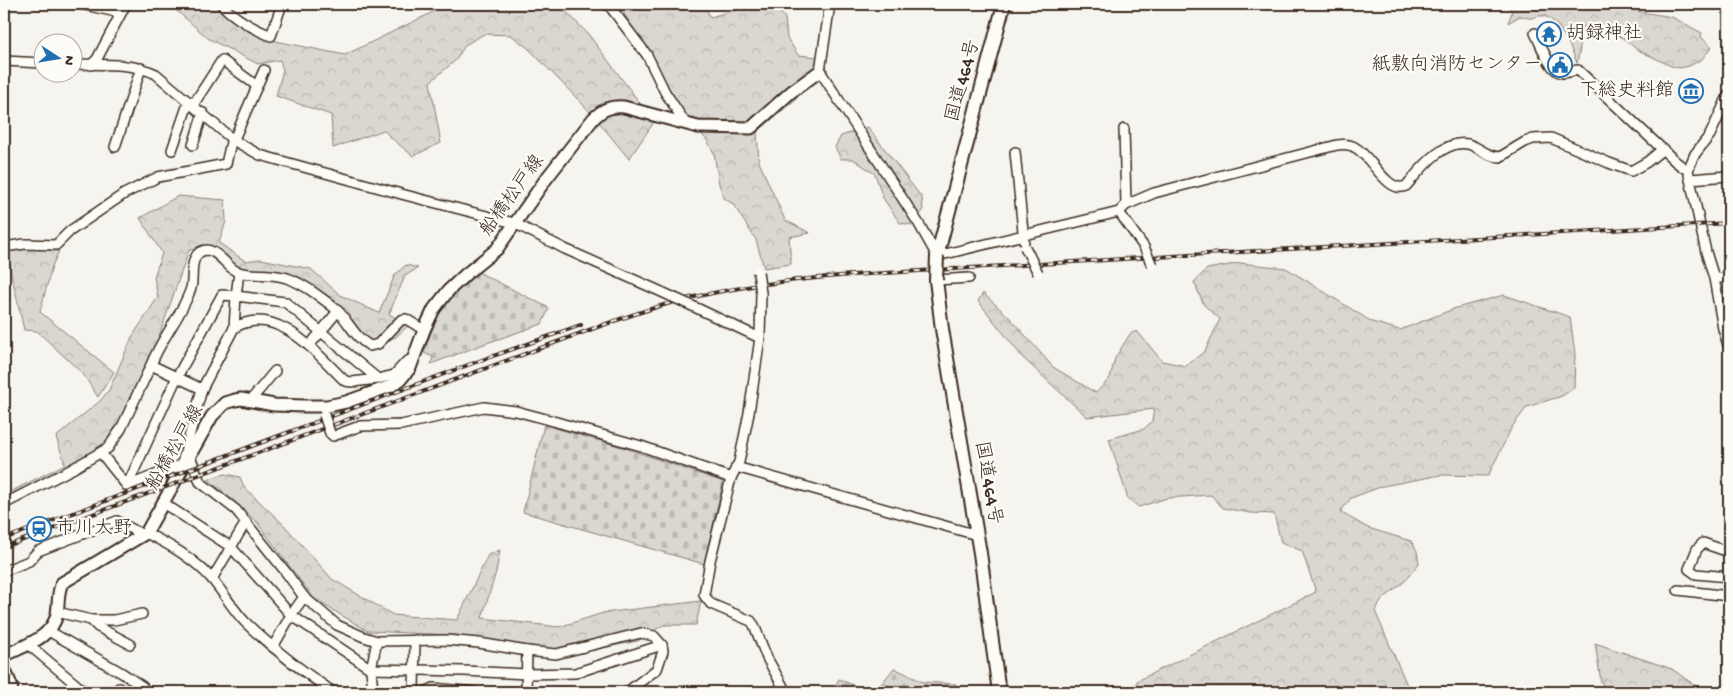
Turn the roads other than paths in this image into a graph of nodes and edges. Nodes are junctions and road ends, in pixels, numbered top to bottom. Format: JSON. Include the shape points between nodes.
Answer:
{"nodes":[{"id":1,"x":80,"y":4,"type":"edge"},
{"id":2,"x":126,"y":4,"type":"edge"},
{"id":3,"x":221,"y":4,"type":"edge"},
{"id":4,"x":282,"y":4,"type":"edge"},
{"id":5,"x":608,"y":4,"type":"edge"},
{"id":6,"x":830,"y":4,"type":"edge"},
{"id":7,"x":1004,"y":4,"type":"edge"},
{"id":8,"x":121,"y":13,"type":"junction"},
{"id":9,"x":1535,"y":33,"type":"dead end"},
{"id":10,"x":4,"y":61,"type":"edge"},
{"id":11,"x":32,"y":62,"type":"edge"},
{"id":12,"x":82,"y":65,"type":"edge"},
{"id":13,"x":91,"y":65,"type":"junction"},
{"id":14,"x":141,"y":68,"type":"junction"},
{"id":15,"x":264,"y":70,"type":"dead end"},
{"id":16,"x":820,"y":71,"type":"junction"},
{"id":17,"x":257,"y":86,"type":"junction"},
{"id":18,"x":1728,"y":100,"type":"edge"},
{"id":19,"x":191,"y":103,"type":"junction"},
{"id":20,"x":202,"y":114,"type":"junction"},
{"id":21,"x":686,"y":124,"type":"junction"},
{"id":22,"x":1124,"y":129,"type":"dead end"},
{"id":23,"x":233,"y":140,"type":"junction"},
{"id":24,"x":193,"y":145,"type":"dead end"},
{"id":25,"x":115,"y":147,"type":"dead end"},
{"id":26,"x":1663,"y":149,"type":"junction"},
{"id":27,"x":172,"y":150,"type":"dead end"},
{"id":28,"x":1015,"y":152,"type":"dead end"},
{"id":29,"x":1689,"y":174,"type":"junction"},
{"id":30,"x":1729,"y":176,"type":"edge"},
{"id":31,"x":1122,"y":208,"type":"junction"},
{"id":32,"x":514,"y":223,"type":"junction"},
{"id":33,"x":1024,"y":236,"type":"junction"},
{"id":34,"x":4,"y":247,"type":"edge"},
{"id":35,"x":937,"y":256,"type":"junction"},
{"id":36,"x":1152,"y":265,"type":"dead end"},
{"id":37,"x":239,"y":272,"type":"junction"},
{"id":38,"x":758,"y":272,"type":"dead end"},
{"id":39,"x":1038,"y":273,"type":"dead end"},
{"id":40,"x":969,"y":278,"type":"dead end"},
{"id":41,"x":1714,"y":278,"type":"junction"},
{"id":42,"x":1729,"y":278,"type":"edge"},
{"id":43,"x":936,"y":280,"type":"junction"},
{"id":44,"x":236,"y":296,"type":"junction"},
{"id":45,"x":338,"y":311,"type":"junction"},
{"id":46,"x":234,"y":328,"type":"junction"},
{"id":47,"x":1726,"y":329,"type":"edge"},
{"id":48,"x":424,"y":330,"type":"junction"},
{"id":49,"x":321,"y":332,"type":"junction"},
{"id":50,"x":760,"y":338,"type":"junction"},
{"id":51,"x":309,"y":346,"type":"junction"},
{"id":52,"x":1729,"y":348,"type":"edge"},
{"id":53,"x":414,"y":358,"type":"junction"},
{"id":54,"x":150,"y":365,"type":"junction"},
{"id":55,"x":275,"y":371,"type":"dead end"},
{"id":56,"x":177,"y":378,"type":"junction"},
{"id":57,"x":378,"y":379,"type":"junction"},
{"id":58,"x":202,"y":389,"type":"junction"},
{"id":59,"x":250,"y":401,"type":"junction"},
{"id":60,"x":305,"y":406,"type":"junction"},
{"id":61,"x":101,"y":453,"type":"junction"},
{"id":62,"x":186,"y":461,"type":"junction"},
{"id":63,"x":736,"y":467,"type":"junction"},
{"id":64,"x":731,"y":478,"type":"junction"},
{"id":65,"x":127,"y":486,"type":"junction"},
{"id":66,"x":163,"y":503,"type":"junction"},
{"id":67,"x":4,"y":504,"type":"edge"},
{"id":68,"x":246,"y":522,"type":"junction"},
{"id":69,"x":144,"y":534,"type":"junction"},
{"id":70,"x":977,"y":535,"type":"junction"},
{"id":71,"x":231,"y":547,"type":"junction"},
{"id":72,"x":1729,"y":552,"type":"edge"},
{"id":73,"x":4,"y":571,"type":"edge"},
{"id":74,"x":1729,"y":577,"type":"edge"},
{"id":75,"x":212,"y":579,"type":"junction"},
{"id":76,"x":1678,"y":590,"type":"dead end"},
{"id":77,"x":1729,"y":596,"type":"edge"},
{"id":78,"x":304,"y":597,"type":"junction"},
{"id":79,"x":57,"y":612,"type":"junction"},
{"id":80,"x":142,"y":614,"type":"dead end"},
{"id":81,"x":291,"y":615,"type":"junction"},
{"id":82,"x":91,"y":620,"type":"junction"},
{"id":83,"x":47,"y":630,"type":"junction"},
{"id":84,"x":415,"y":640,"type":"junction"},
{"id":85,"x":377,"y":641,"type":"junction"},
{"id":86,"x":130,"y":644,"type":"dead end"},
{"id":87,"x":30,"y":645,"type":"junction"},
{"id":88,"x":662,"y":645,"type":"junction"},
{"id":89,"x":273,"y":647,"type":"junction"},
{"id":90,"x":527,"y":651,"type":"junction"},
{"id":91,"x":4,"y":656,"type":"edge"},
{"id":92,"x":4,"y":668,"type":"edge"},
{"id":93,"x":371,"y":669,"type":"junction"},
{"id":94,"x":415,"y":670,"type":"junction"},
{"id":95,"x":527,"y":674,"type":"junction"},
{"id":96,"x":12,"y":692,"type":"edge"},
{"id":97,"x":85,"y":692,"type":"edge"},
{"id":98,"x":115,"y":692,"type":"edge"},
{"id":99,"x":124,"y":692,"type":"edge"},
{"id":100,"x":139,"y":692,"type":"edge"},
{"id":101,"x":333,"y":692,"type":"edge"},
{"id":102,"x":373,"y":692,"type":"edge"},
{"id":103,"x":414,"y":692,"type":"edge"},
{"id":104,"x":424,"y":692,"type":"edge"},
{"id":105,"x":474,"y":692,"type":"edge"},
{"id":106,"x":526,"y":692,"type":"edge"},
{"id":107,"x":627,"y":692,"type":"edge"},
{"id":108,"x":786,"y":692,"type":"edge"},
{"id":109,"x":999,"y":692,"type":"edge"}],
"edges":[{"from":1,"to":8,"type":"street"},
{"from":2,"to":8,"type":"street"},
{"from":3,"to":4,"type":"street","via":[[249,26],[271,36]]},
{"from":5,"to":21,"type":"street","via":[[647,55],[665,92]]},
{"from":6,"to":16,"type":"street"},
{"from":7,"to":35,"type":"highway","name":"国道464号"},
{"from":8,"to":13,"type":"street"},
{"from":9,"to":26,"type":"street","via":[[1556,70],[1565,73],[1578,70]]},
{"from":10,"to":11,"type":"street"},
{"from":12,"to":13,"type":"street"},
{"from":13,"to":14,"type":"street"},
{"from":14,"to":19,"type":"street","via":[[156,74]]},
{"from":14,"to":25,"type":"street"},
{"from":15,"to":17,"type":"street"},
{"from":16,"to":21,"type":"main road","name":"船橋松戸線","via":[[751,128]]},
{"from":16,"to":35,"type":"street"},
{"from":17,"to":19,"type":"street","via":[[222,60]]},
{"from":17,"to":23,"type":"street"},
{"from":18,"to":29,"type":"street","via":[[1710,135],[1695,154]]},
{"from":19,"to":20,"type":"street"},
{"from":19,"to":27,"type":"street"},
{"from":20,"to":23,"type":"street"},
{"from":20,"to":24,"type":"street"},
{"from":21,"to":32,"type":"main road","name":"船橋松戸線","via":[[624,107],[604,109]]},
{"from":22,"to":31,"type":"street"},
{"from":23,"to":32,"type":"street","via":[[260,155]]},
{"from":23,"to":34,"type":"street","via":[[226,164],[158,177],[124,194],[70,231],[56,245]]},
{"from":26,"to":29,"type":"street"},
{"from":26,"to":31,"type":"street","via":[[1631,170],[1551,138],[1524,142],[1500,157],[1469,144],[1456,144],[1440,152],[1401,189],[1388,181],[1364,153],[1347,144],[1337,145],[1194,181],[1154,193]]},
{"from":28,"to":33,"type":"street"},
{"from":29,"to":30,"type":"street"},
{"from":29,"to":41,"type":"street"},
{"from":31,"to":33,"type":"street"},
{"from":31,"to":36,"type":"street","bridge":true},
{"from":32,"to":48,"type":"main road","name":"船橋松戸線","via":[[497,249],[449,290],[434,309]]},
{"from":32,"to":50,"type":"street","bridge":true},
{"from":33,"to":35,"type":"street"},
{"from":33,"to":39,"type":"street","bridge":true,"via":[[1025,247]]},
{"from":35,"to":43,"type":"highway","name":"国道464号","bridge":true},
{"from":37,"to":44,"type":"street"},
{"from":37,"to":45,"type":"street","via":[[283,277],[312,291]]},
{"from":37,"to":54,"type":"street","via":[[216,253],[199,253],[194,259],[189,293]]},
{"from":38,"to":50,"type":"street","bridge":true},
{"from":40,"to":43,"type":"street"},
{"from":41,"to":42,"type":"street"},
{"from":41,"to":47,"type":"street"},
{"from":43,"to":70,"type":"highway","name":"国道464号"},
{"from":44,"to":46,"type":"street"},
{"from":44,"to":49,"type":"street","via":[[285,302]]},
{"from":44,"to":56,"type":"street","via":[[222,295]]},
{"from":45,"to":48,"type":"street","via":[[362,342],[370,346],[378,344],[406,318]]},
{"from":45,"to":49,"type":"street"},
{"from":46,"to":51,"type":"street","via":[[250,320],[265,320],[279,325]]},
{"from":46,"to":58,"type":"street"},
{"from":47,"to":52,"type":"street"},
{"from":48,"to":53,"type":"main road","name":"船橋松戸線"},
{"from":49,"to":51,"type":"street"},
{"from":49,"to":57,"type":"street"},
{"from":50,"to":63,"type":"street","via":[[750,413],[740,462]]},
{"from":51,"to":57,"type":"street","via":[[345,381]]},
{"from":53,"to":57,"type":"street","via":[[394,375]]},
{"from":53,"to":60,"type":"main road","name":"船橋松戸線","via":[[407,373],[391,386],[346,402]]},
{"from":54,"to":56,"type":"street"},
{"from":54,"to":61,"type":"street","via":[[122,429]]},
{"from":55,"to":59,"type":"street"},
{"from":56,"to":58,"type":"street"},
{"from":56,"to":65,"type":"street"},
{"from":58,"to":62,"type":"street"},
{"from":59,"to":60,"type":"main road","name":"船橋松戸線"},
{"from":59,"to":62,"type":"main road","name":"船橋松戸線","via":[[235,400],[217,409]]},
{"from":60,"to":64,"type":"street","bridge":true,"via":[[324,415],[333,436],[360,426],[400,425],[484,407],[516,411],[642,446]]},
{"from":61,"to":65,"type":"street"},
{"from":61,"to":67,"type":"street"},
{"from":62,"to":65,"type":"street"},
{"from":62,"to":66,"type":"main road","name":"船橋松戸線"},
{"from":62,"to":68,"type":"street","via":[[200,482]]},
{"from":63,"to":64,"type":"street"},
{"from":63,"to":70,"type":"street"},
{"from":64,"to":108,"type":"street","via":[[704,595],[711,604],[748,619],[754,625]]},
{"from":66,"to":69,"type":"main road","name":"船橋松戸線"},
{"from":66,"to":71,"type":"street"},
{"from":68,"to":71,"type":"street"},
{"from":68,"to":78,"type":"street"},
{"from":69,"to":73,"type":"street","via":[[117,521],[38,551],[29,562]]},
{"from":69,"to":75,"type":"street","via":[[182,552]]},
{"from":69,"to":79,"type":"main road","name":"船橋松戸線","via":[[62,583]]},
{"from":70,"to":109,"type":"highway","name":"国道464号"},
{"from":71,"to":75,"type":"street"},
{"from":71,"to":81,"type":"street"},
{"from":72,"to":74,"type":"street","via":[[1703,544],[1697,549],[1689,569],[1696,574]]},
{"from":75,"to":89,"type":"street","via":[[237,613]]},
{"from":76,"to":77,"type":"street"},
{"from":78,"to":81,"type":"street"},
{"from":78,"to":85,"type":"street","via":[[337,625]]},
{"from":79,"to":82,"type":"street"},
{"from":79,"to":83,"type":"main road","name":"船橋松戸線"},
{"from":80,"to":82,"type":"street","via":[[114,620]]},
{"from":81,"to":89,"type":"street"},
{"from":81,"to":93,"type":"street"},
{"from":82,"to":86,"type":"street"},
{"from":83,"to":87,"type":"main road","name":"船橋松戸線"},
{"from":83,"to":100,"type":"street","via":[[143,687]]},
{"from":84,"to":85,"type":"street"},
{"from":84,"to":90,"type":"street","via":[[479,643]]},
{"from":84,"to":94,"type":"street"},
{"from":85,"to":93,"type":"street"},
{"from":87,"to":91,"type":"main road","name":"船橋松戸線"},
{"from":87,"to":97,"type":"street"},
{"from":88,"to":90,"type":"street","via":[[654,636],[640,633],[556,654]]},
{"from":88,"to":95,"type":"street","via":[[575,673]]},
{"from":88,"to":107,"type":"street","via":[[657,669]]},
{"from":89,"to":101,"type":"street"},
{"from":90,"to":95,"type":"street"},
{"from":92,"to":96,"type":"main road"},
{"from":93,"to":94,"type":"street"},
{"from":93,"to":102,"type":"street"},
{"from":94,"to":95,"type":"street"},
{"from":94,"to":103,"type":"street"},
{"from":95,"to":106,"type":"street"},
{"from":98,"to":99,"type":"street","via":[[119,688]]},
{"from":104,"to":105,"type":"street","via":[[433,688]]}]}
